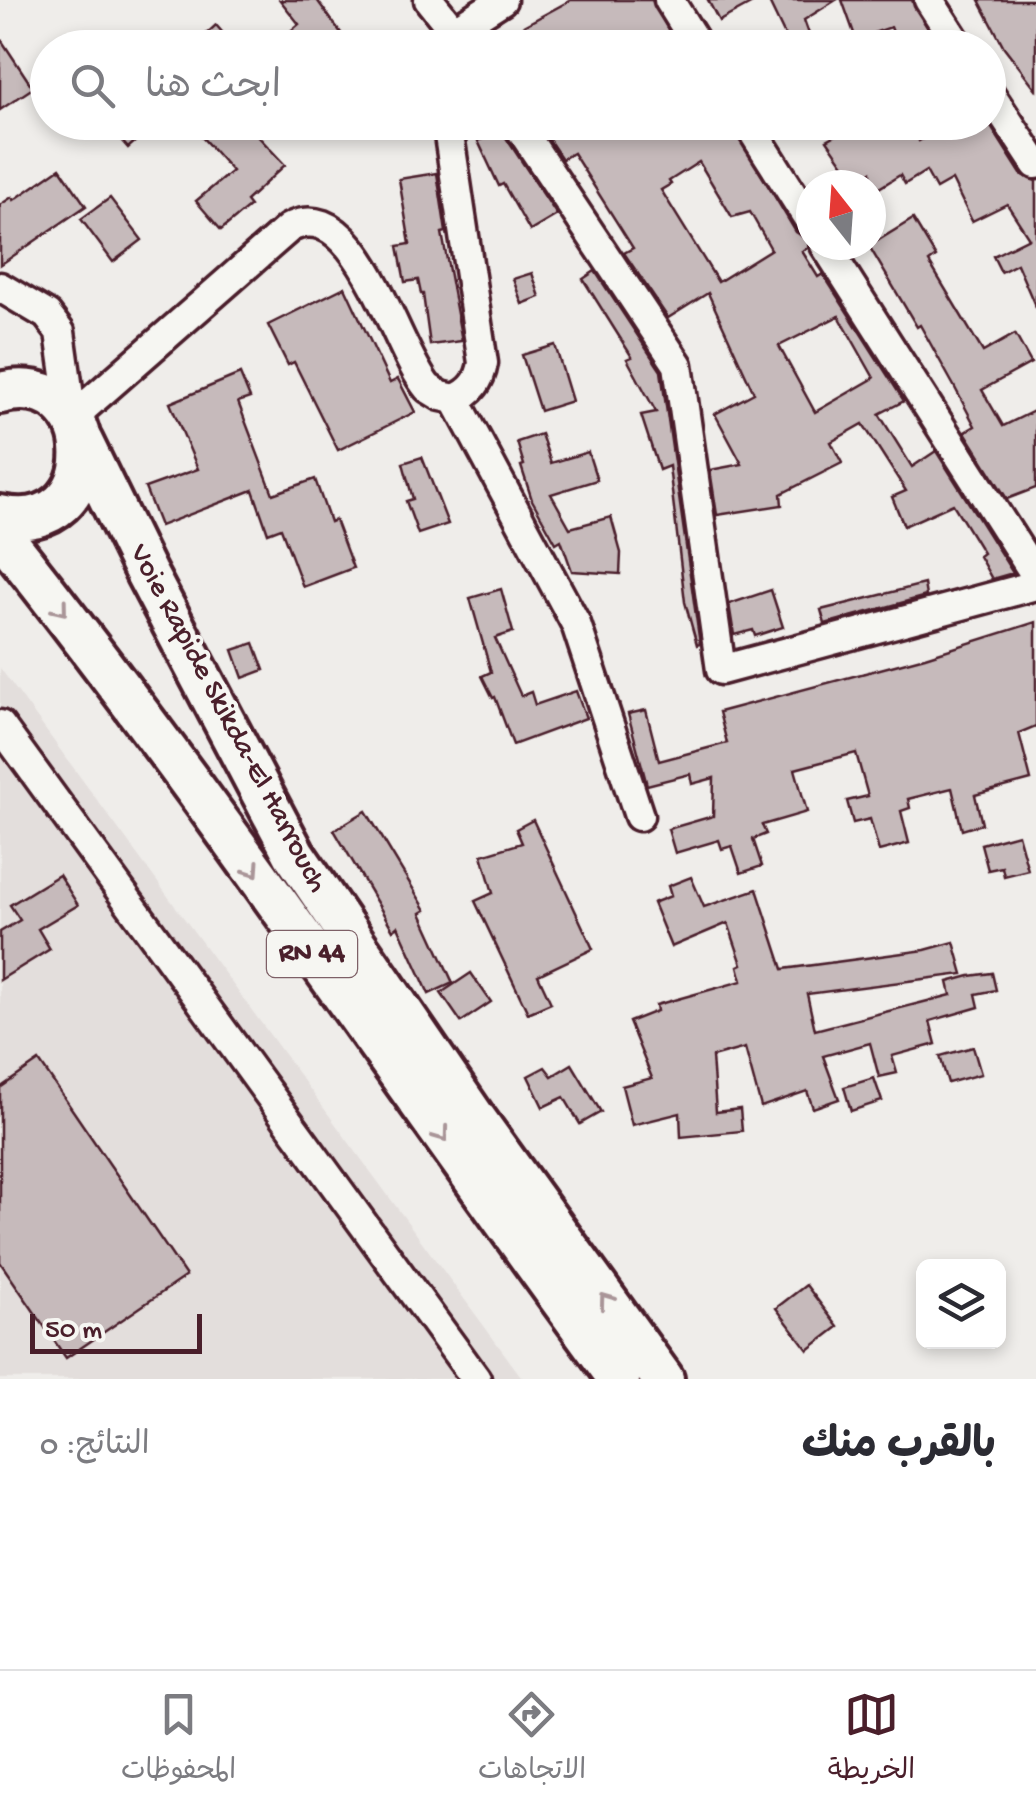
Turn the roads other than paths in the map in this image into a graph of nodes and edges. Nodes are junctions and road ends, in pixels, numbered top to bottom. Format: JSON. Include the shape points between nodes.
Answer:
{"nodes":[{"id":1,"x":428,"y":0,"type":"edge"},
{"id":2,"x":502,"y":0,"type":"edge"},
{"id":3,"x":669,"y":0,"type":"edge"},
{"id":4,"x":930,"y":0,"type":"edge"},
{"id":5,"x":449,"y":30,"type":"edge"},
{"id":6,"x":471,"y":30,"type":"edge"},
{"id":7,"x":688,"y":30,"type":"edge"},
{"id":8,"x":949,"y":30,"type":"edge"},
{"id":9,"x":1006,"y":118,"type":"edge"},
{"id":10,"x":450,"y":140,"type":"edge"},
{"id":11,"x":528,"y":140,"type":"edge"},
{"id":12,"x":758,"y":140,"type":"edge"},
{"id":13,"x":1036,"y":164,"type":"edge"},
{"id":14,"x":796,"y":199,"type":"edge"},
{"id":15,"x":835,"y":260,"type":"edge"},
{"id":16,"x":0,"y":287,"type":"edge"},
{"id":17,"x":5,"y":388,"type":"edge"},
{"id":18,"x":455,"y":399,"type":"junction"},
{"id":19,"x":78,"y":430,"type":"junction"},
{"id":20,"x":0,"y":516,"type":"edge"},
{"id":21,"x":0,"y":532,"type":"edge"},
{"id":22,"x":1036,"y":576,"type":"edge"},
{"id":23,"x":1036,"y":585,"type":"edge"},
{"id":24,"x":0,"y":725,"type":"edge"},
{"id":25,"x":639,"y":816,"type":"dead end"},
{"id":26,"x":476,"y":1379,"type":"edge"},
{"id":27,"x":619,"y":1379,"type":"edge"},
{"id":28,"x":664,"y":1379,"type":"edge"}],
"edges":[{"from":1,"to":5,"type":"street"},
{"from":2,"to":6,"type":"street"},
{"from":3,"to":7,"type":"street"},
{"from":4,"to":8,"type":"street"},
{"from":9,"to":13,"type":"street"},
{"from":10,"to":18,"type":"street","via":[[483,363],[472,390]]},
{"from":11,"to":23,"type":"street","via":[[678,365],[721,670]]},
{"from":12,"to":14,"type":"street"},
{"from":15,"to":22,"type":"street"},
{"from":16,"to":19,"type":"street","via":[[47,315],[60,332]]},
{"from":17,"to":19,"type":"highway","via":[[57,402]]},
{"from":18,"to":19,"type":"street","via":[[423,382],[358,260],[336,230],[312,221],[288,228]]},
{"from":18,"to":25,"type":"street","via":[[576,624]]},
{"from":19,"to":20,"type":"highway","via":[[82,468],[72,491],[53,510],[29,519]]},
{"from":28,"to":19,"type":"highway","name":"Voie Rapide Skikda-El Harrouch","number":"RN 44","one_way":true,"via":[[294,854]]},
{"from":21,"to":27,"type":"highway","name":"Voie Rapide Skikda-El Harrouch","number":"RN 44","one_way":true,"via":[[189,776]]},
{"from":24,"to":26,"type":"street"}]}
